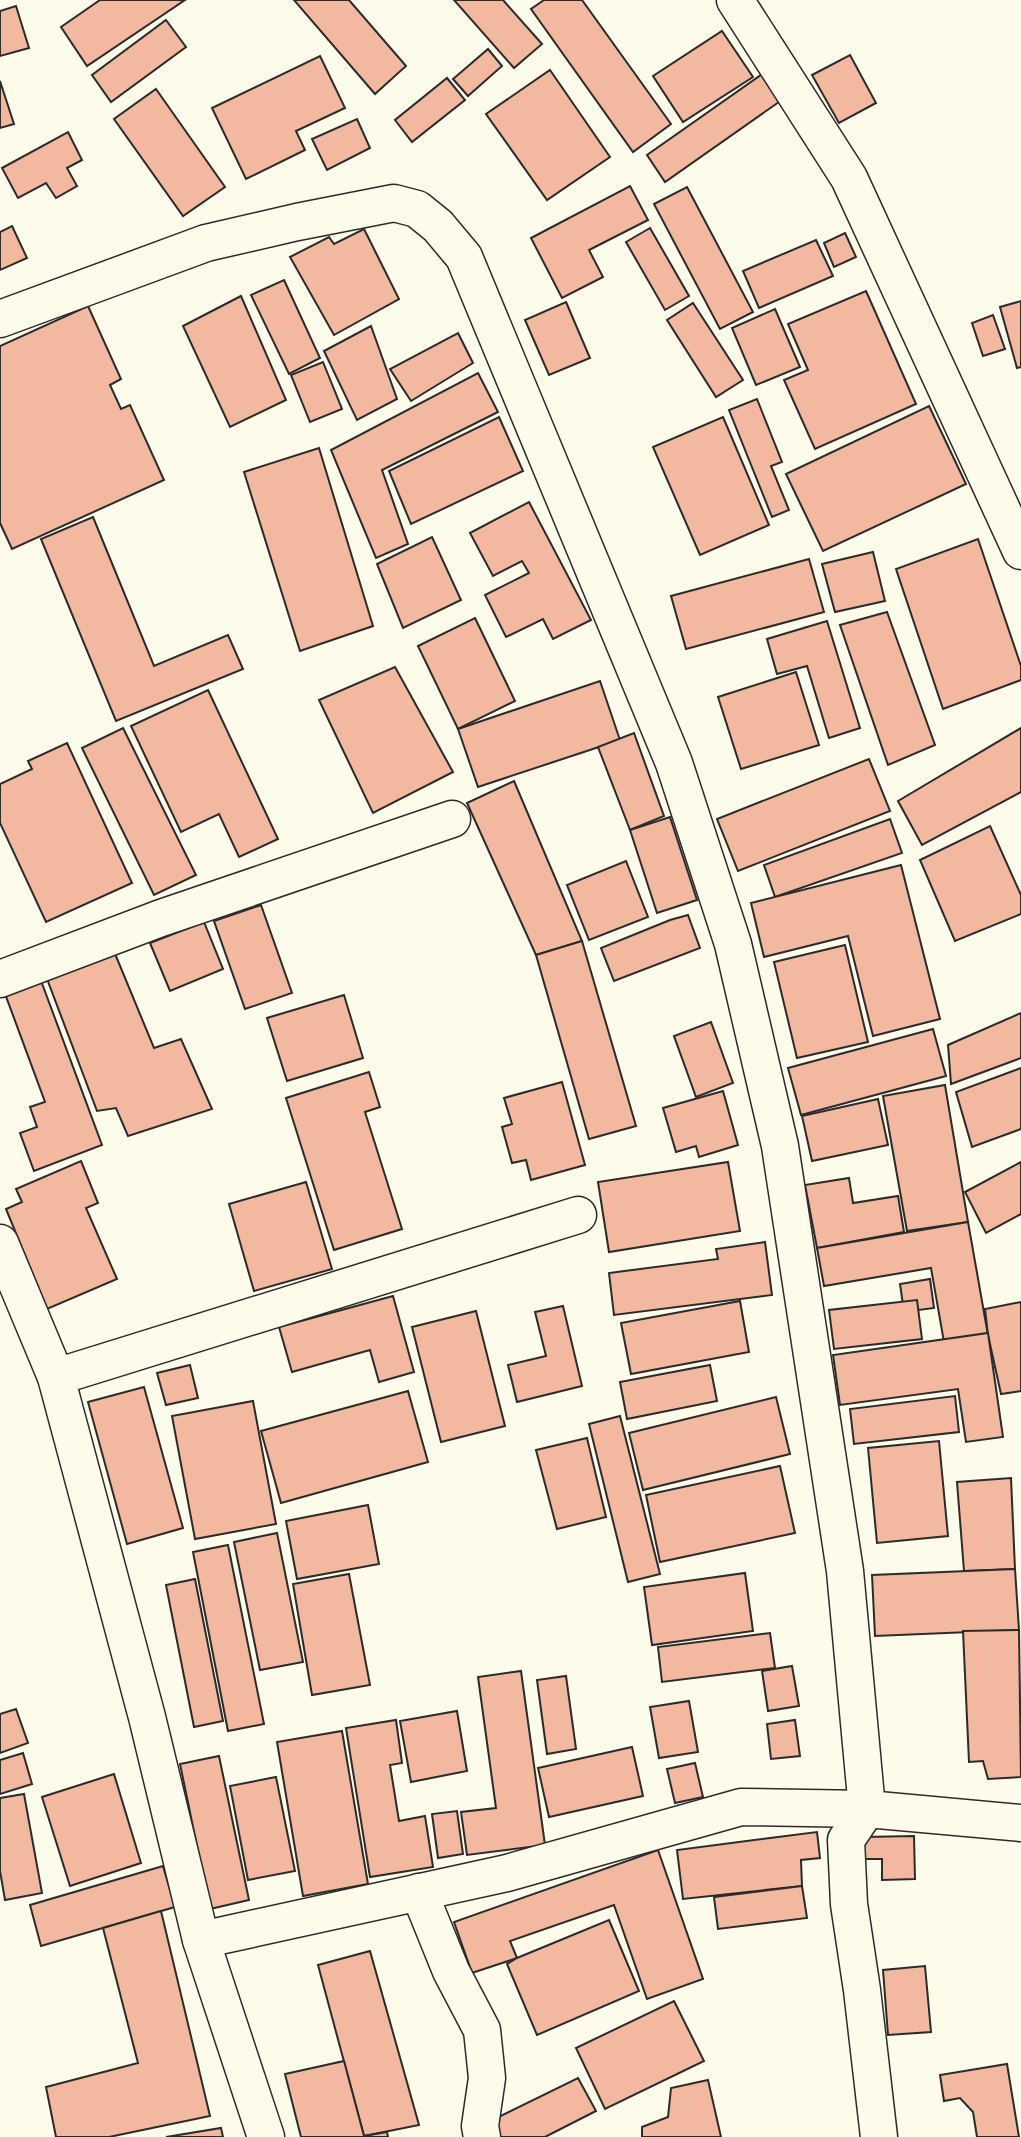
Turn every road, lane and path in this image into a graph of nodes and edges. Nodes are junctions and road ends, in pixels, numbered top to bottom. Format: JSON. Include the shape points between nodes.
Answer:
{"nodes":[{"id":1,"x":735,"y":0,"type":"edge"},
{"id":2,"x":0,"y":319,"type":"edge"},
{"id":3,"x":1021,"y":551,"type":"edge"},
{"id":4,"x":452,"y":819,"type":"dead end"},
{"id":5,"x":0,"y":979,"type":"edge"},
{"id":6,"x":578,"y":1215,"type":"dead end"},
{"id":7,"x":0,"y":1243,"type":"edge"},
{"id":8,"x":56,"y":1377,"type":"junction"},
{"id":9,"x":867,"y":1809,"type":"junction"},
{"id":10,"x":1021,"y":1823,"type":"edge"},
{"id":11,"x":419,"y":1892,"type":"junction"},
{"id":12,"x":201,"y":1940,"type":"junction"},
{"id":13,"x":266,"y":2137,"type":"edge"},
{"id":14,"x":482,"y":2137,"type":"edge"},
{"id":15,"x":879,"y":2137,"type":"edge"}],
"edges":[{"from":1,"to":3,"type":"street","via":[[849,178]]},
{"from":2,"to":9,"type":"street","via":[[206,243],[394,203],[417,209],[464,257],[674,763],[733,944],[780,1146],[845,1571]]},
{"from":4,"to":5,"type":"street"},
{"from":6,"to":8,"type":"street"},
{"from":7,"to":8,"type":"street"},
{"from":8,"to":12,"type":"street"},
{"from":9,"to":10,"type":"street"},
{"from":9,"to":11,"type":"street","via":[[741,1807],[507,1873]]},
{"from":9,"to":15,"type":"street","via":[[846,1840],[849,1904]]},
{"from":11,"to":12,"type":"street"},
{"from":11,"to":14,"type":"street","via":[[482,2030],[487,2078]]},
{"from":12,"to":13,"type":"street"}]}
